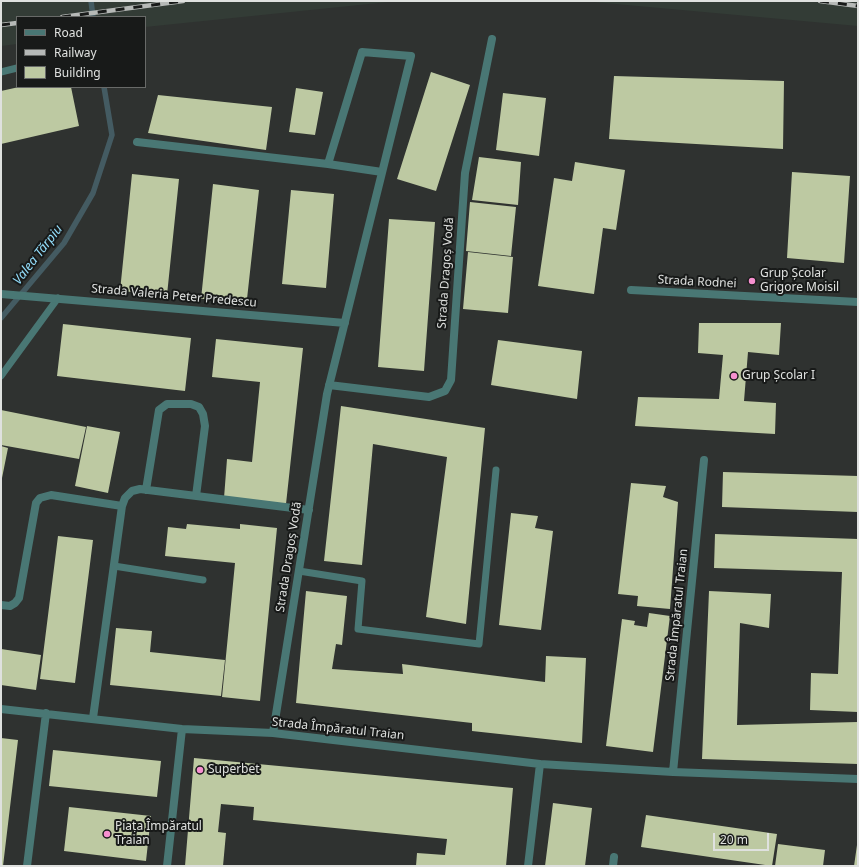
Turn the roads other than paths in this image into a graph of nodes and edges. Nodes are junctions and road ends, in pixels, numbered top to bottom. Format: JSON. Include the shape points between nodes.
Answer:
{"nodes":[{"id":1,"x":492,"y":39,"type":"dead end"},
{"id":2,"x":16,"y":68,"type":"edge"},
{"id":3,"x":1,"y":72,"type":"edge"},
{"id":4,"x":137,"y":142,"type":"dead end"},
{"id":5,"x":328,"y":164,"type":"junction"},
{"id":6,"x":382,"y":172,"type":"junction"},
{"id":7,"x":631,"y":290,"type":"dead end"},
{"id":8,"x":1,"y":294,"type":"edge"},
{"id":9,"x":58,"y":298,"type":"junction"},
{"id":10,"x":858,"y":302,"type":"edge"},
{"id":11,"x":345,"y":323,"type":"junction"},
{"id":12,"x":1,"y":376,"type":"edge"},
{"id":13,"x":329,"y":385,"type":"junction"},
{"id":14,"x":704,"y":460,"type":"dead end"},
{"id":15,"x":496,"y":470,"type":"dead end"},
{"id":16,"x":146,"y":490,"type":"junction"},
{"id":17,"x":196,"y":496,"type":"junction"},
{"id":18,"x":122,"y":506,"type":"junction"},
{"id":19,"x":308,"y":510,"type":"junction"},
{"id":20,"x":114,"y":566,"type":"junction"},
{"id":21,"x":299,"y":571,"type":"junction"},
{"id":22,"x":203,"y":580,"type":"dead end"},
{"id":23,"x":1,"y":605,"type":"edge"},
{"id":24,"x":1,"y":709,"type":"edge"},
{"id":25,"x":46,"y":713,"type":"junction"},
{"id":26,"x":93,"y":718,"type":"junction"},
{"id":27,"x":182,"y":729,"type":"junction"},
{"id":28,"x":273,"y":733,"type":"junction"},
{"id":29,"x":540,"y":764,"type":"junction"},
{"id":30,"x":673,"y":772,"type":"junction"},
{"id":31,"x":858,"y":779,"type":"edge"},
{"id":32,"x":614,"y":856,"type":"dead end"},
{"id":33,"x":26,"y":866,"type":"edge"},
{"id":34,"x":167,"y":866,"type":"edge"},
{"id":35,"x":528,"y":866,"type":"edge"},
{"id":36,"x":613,"y":866,"type":"edge"}],
"edges":[{"from":1,"to":13,"type":"street","name":"Strada Dragoș Vodă","via":[[465,173],[451,380],[445,391],[429,397]]},
{"from":2,"to":3,"type":"lane"},
{"from":4,"to":5,"type":"street"},
{"from":5,"to":6,"type":"street"},
{"from":5,"to":6,"type":"street","name":"Strada Dragoș Vodă","via":[[362,52],[411,56]]},
{"from":6,"to":11,"type":"street","name":"Strada Dragoș Vodă"},
{"from":7,"to":10,"type":"street","name":"Strada Rodnei"},
{"from":8,"to":9,"type":"street","name":"Strada Valeria Peter Predescu"},
{"from":9,"to":11,"type":"street","name":"Strada Valeria Peter Predescu"},
{"from":9,"to":12,"type":"lane"},
{"from":11,"to":13,"type":"street","name":"Strada Dragoș Vodă"},
{"from":13,"to":19,"type":"street","name":"Strada Dragoș Vodă"},
{"from":14,"to":30,"type":"street","name":"Strada Împăratul Traian"},
{"from":15,"to":21,"type":"lane","via":[[479,644],[358,629],[362,581]]},
{"from":16,"to":17,"type":"street"},
{"from":16,"to":17,"type":"street","via":[[159,410],[167,404],[191,404],[199,407],[204,414],[206,426]]},
{"from":16,"to":18,"type":"street","via":[[132,491]]},
{"from":17,"to":19,"type":"street"},
{"from":18,"to":20,"type":"street"},
{"from":18,"to":23,"type":"street","via":[[51,495],[40,498],[36,503],[19,598],[10,606]]},
{"from":19,"to":21,"type":"street","name":"Strada Dragoș Vodă"},
{"from":20,"to":22,"type":"lane"},
{"from":20,"to":26,"type":"street"},
{"from":21,"to":28,"type":"street","name":"Strada Dragoș Vodă"},
{"from":24,"to":25,"type":"street","name":"Strada Împăratul Traian"},
{"from":25,"to":26,"type":"street","name":"Strada Împăratul Traian"},
{"from":25,"to":33,"type":"street"},
{"from":26,"to":27,"type":"street","name":"Strada Împăratul Traian"},
{"from":27,"to":28,"type":"street","name":"Strada Împăratul Traian"},
{"from":27,"to":34,"type":"street"},
{"from":28,"to":29,"type":"street","name":"Strada Împăratul Traian"},
{"from":29,"to":30,"type":"street","name":"Strada Împăratul Traian"},
{"from":29,"to":35,"type":"street"},
{"from":30,"to":31,"type":"street","name":"Strada Împăratul Traian"},
{"from":32,"to":36,"type":"street"}]}
